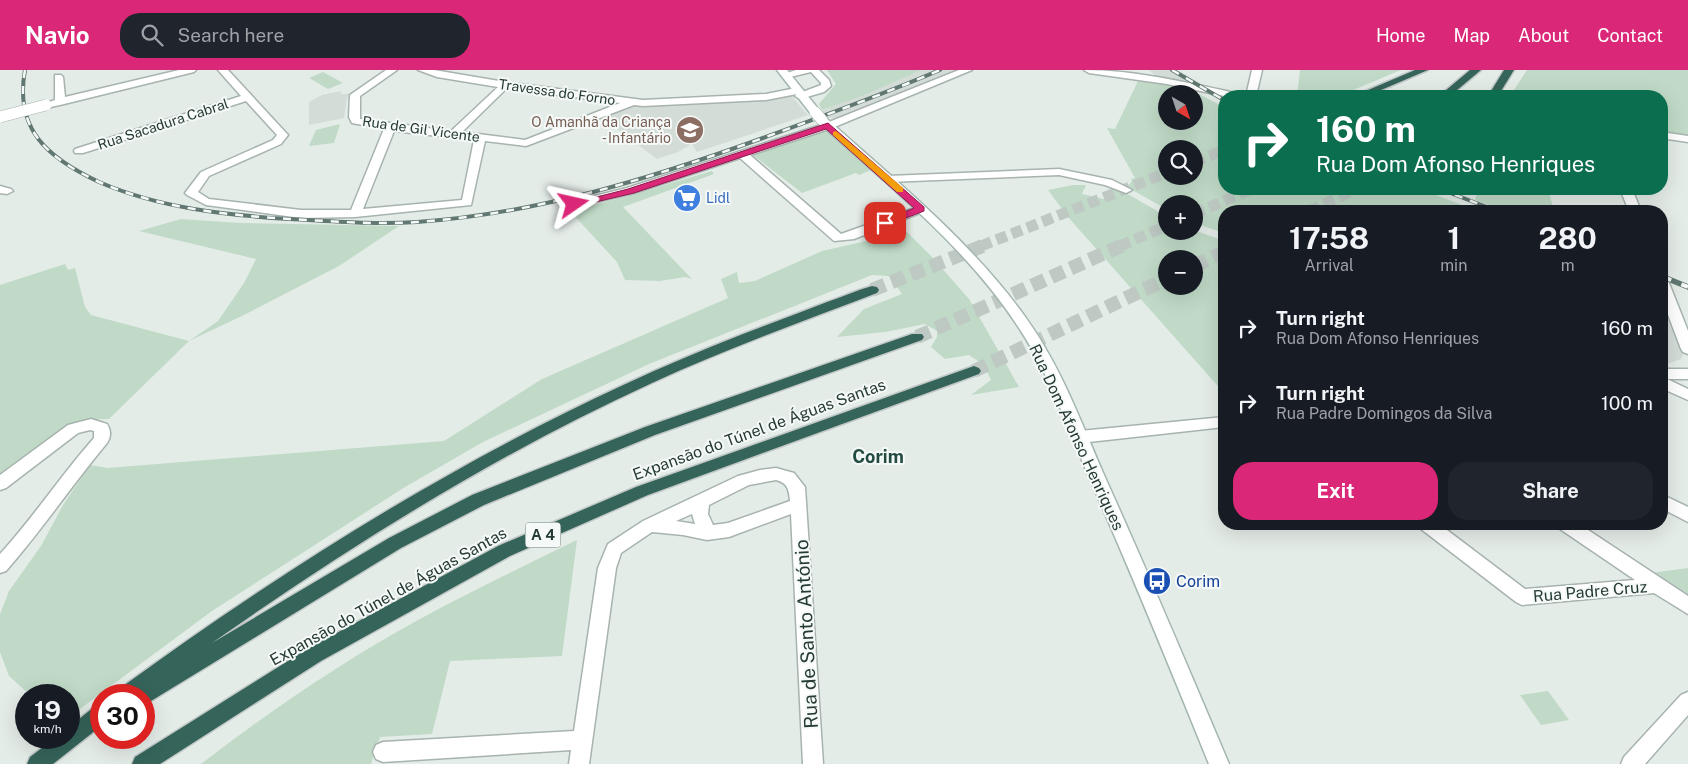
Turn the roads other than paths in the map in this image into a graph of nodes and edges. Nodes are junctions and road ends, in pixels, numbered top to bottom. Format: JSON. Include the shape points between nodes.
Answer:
{"nodes":[{"id":1,"x":191,"y":70,"type":"edge"},
{"id":2,"x":223,"y":70,"type":"edge"},
{"id":3,"x":392,"y":70,"type":"edge"},
{"id":4,"x":423,"y":70,"type":"edge"},
{"id":5,"x":809,"y":70,"type":"edge"},
{"id":6,"x":814,"y":70,"type":"edge"},
{"id":7,"x":967,"y":70,"type":"edge"},
{"id":8,"x":1090,"y":70,"type":"edge"},
{"id":9,"x":1257,"y":70,"type":"edge"},
{"id":10,"x":1423,"y":70,"type":"edge"},
{"id":11,"x":1476,"y":70,"type":"edge"},
{"id":12,"x":1509,"y":70,"type":"edge"},
{"id":13,"x":441,"y":72,"type":"edge"},
{"id":14,"x":784,"y":73,"type":"edge"},
{"id":15,"x":58,"y":77,"type":"dead end"},
{"id":16,"x":504,"y":85,"type":"junction"},
{"id":17,"x":1252,"y":90,"type":"edge"},
{"id":18,"x":1374,"y":90,"type":"edge"},
{"id":19,"x":1451,"y":90,"type":"edge"},
{"id":20,"x":1497,"y":90,"type":"edge"},
{"id":21,"x":1218,"y":92,"type":"edge"},
{"id":22,"x":798,"y":94,"type":"junction"},
{"id":23,"x":248,"y":98,"type":"junction"},
{"id":24,"x":60,"y":102,"type":"junction"},
{"id":25,"x":633,"y":102,"type":"junction"},
{"id":26,"x":0,"y":117,"type":"edge"},
{"id":27,"x":822,"y":119,"type":"junction"},
{"id":28,"x":390,"y":127,"type":"junction"},
{"id":29,"x":454,"y":134,"type":"junction"},
{"id":30,"x":1668,"y":136,"type":"edge"},
{"id":31,"x":480,"y":138,"type":"junction"},
{"id":32,"x":1688,"y":138,"type":"edge"},
{"id":33,"x":79,"y":151,"type":"dead end"},
{"id":34,"x":742,"y":154,"type":"junction"},
{"id":35,"x":888,"y":179,"type":"junction"},
{"id":36,"x":1126,"y":190,"type":"dead end"},
{"id":37,"x":574,"y":204,"type":"dead end"},
{"id":38,"x":920,"y":209,"type":"junction"},
{"id":39,"x":355,"y":213,"type":"junction"},
{"id":40,"x":872,"y":290,"type":"tunnel mouth"},
{"id":41,"x":1668,"y":296,"type":"edge"},
{"id":42,"x":917,"y":337,"type":"tunnel mouth"},
{"id":43,"x":1688,"y":349,"type":"edge"},
{"id":44,"x":974,"y":371,"type":"tunnel mouth"},
{"id":45,"x":1668,"y":374,"type":"edge"},
{"id":46,"x":1688,"y":374,"type":"edge"},
{"id":47,"x":1668,"y":385,"type":"edge"},
{"id":48,"x":1688,"y":395,"type":"edge"},
{"id":49,"x":1218,"y":423,"type":"edge"},
{"id":50,"x":1080,"y":437,"type":"junction"},
{"id":51,"x":0,"y":484,"type":"edge"},
{"id":52,"x":701,"y":502,"type":"junction"},
{"id":53,"x":1668,"y":504,"type":"edge"},
{"id":54,"x":800,"y":505,"type":"junction"},
{"id":55,"x":1688,"y":515,"type":"edge"},
{"id":56,"x":649,"y":526,"type":"junction"},
{"id":57,"x":1435,"y":530,"type":"edge"},
{"id":58,"x":1575,"y":530,"type":"edge"},
{"id":59,"x":707,"y":534,"type":"junction"},
{"id":60,"x":0,"y":566,"type":"edge"},
{"id":61,"x":1657,"y":585,"type":"junction"},
{"id":62,"x":1688,"y":606,"type":"edge"},
{"id":63,"x":141,"y":684,"type":"edge"},
{"id":64,"x":155,"y":688,"type":"edge"},
{"id":65,"x":1688,"y":702,"type":"edge"},
{"id":66,"x":90,"y":723,"type":"edge"},
{"id":67,"x":90,"y":728,"type":"edge"},
{"id":68,"x":582,"y":740,"type":"junction"},
{"id":69,"x":55,"y":750,"type":"junction"},
{"id":70,"x":383,"y":752,"type":"dead end"},
{"id":71,"x":37,"y":764,"type":"edge"},
{"id":72,"x":142,"y":764,"type":"edge"},
{"id":73,"x":579,"y":764,"type":"edge"},
{"id":74,"x":813,"y":764,"type":"edge"},
{"id":75,"x":1219,"y":764,"type":"edge"},
{"id":76,"x":1632,"y":764,"type":"edge"}],
"edges":[{"from":1,"to":24,"type":"street"},
{"from":2,"to":23,"type":"street"},
{"from":3,"to":28,"type":"street","name":"Rua de Gil Vicente","via":[[357,92],[354,99],[356,121]]},
{"from":4,"to":13,"type":"street","name":"Travessa do Forno"},
{"from":5,"to":14,"type":"street"},
{"from":6,"to":22,"type":"street","via":[[826,86]]},
{"from":7,"to":27,"type":"street"},
{"from":8,"to":21,"type":"street"},
{"from":9,"to":17,"type":"street"},
{"from":10,"to":18,"type":"highway"},
{"from":11,"to":19,"type":"highway"},
{"from":12,"to":20,"type":"highway"},
{"from":13,"to":16,"type":"street","name":"Travessa do Forno"},
{"from":14,"to":22,"type":"street","name":"Rua Dom Afonso Henriques"},
{"from":15,"to":24,"type":"street"},
{"from":16,"to":25,"type":"street","name":"Travessa do Forno"},
{"from":16,"to":29,"type":"street"},
{"from":22,"to":25,"type":"street"},
{"from":22,"to":27,"type":"street","name":"Rua Dom Afonso Henriques"},
{"from":23,"to":33,"type":"street","name":"Rua Sacadura Cabral"},
{"from":23,"to":39,"type":"street","via":[[283,135],[282,139],[205,174],[191,194],[206,202],[301,214]]},
{"from":24,"to":26,"type":"street","bridge":true},
{"from":25,"to":31,"type":"street","name":"Rua de Gil Vicente","via":[[526,143]]},
{"from":27,"to":34,"type":"street"},
{"from":27,"to":35,"type":"street","name":"Rua Dom Afonso Henriques"},
{"from":28,"to":29,"type":"street","name":"Rua de Gil Vicente"},
{"from":28,"to":39,"type":"street"},
{"from":29,"to":31,"type":"street","name":"Rua de Gil Vicente"},
{"from":30,"to":32,"type":"street"},
{"from":31,"to":39,"type":"street","via":[[467,203]]},
{"from":34,"to":37,"type":"street","via":[[630,191]]},
{"from":34,"to":38,"type":"street","via":[[838,238]]},
{"from":35,"to":36,"type":"street","via":[[1059,172],[1108,182]]},
{"from":35,"to":38,"type":"street","name":"Rua Dom Afonso Henriques"},
{"from":38,"to":50,"type":"street","name":"Rua Dom Afonso Henriques","via":[[984,273],[1022,322],[1048,365]]},
{"from":40,"to":63,"type":"highway","via":[[644,380],[443,483],[286,582]]},
{"from":41,"to":43,"type":"street"},
{"from":42,"to":64,"type":"highway","via":[[650,431],[478,500],[395,543]]},
{"from":44,"to":72,"type":"highway","name":"Expansão do Túnel de Águas Santas","number":"A 4","via":[[642,491],[504,551],[314,655]]},
{"from":45,"to":46,"type":"street"},
{"from":47,"to":48,"type":"street"},
{"from":49,"to":50,"type":"street"},
{"from":50,"to":75,"type":"street","name":"Rua Dom Afonso Henriques"},
{"from":51,"to":60,"type":"street","via":[[73,429],[91,424],[102,428],[102,439]]},
{"from":52,"to":54,"type":"street","name":"Rua de Santo António","via":[[759,475],[773,474],[784,475],[796,484]]},
{"from":52,"to":56,"type":"street"},
{"from":52,"to":59,"type":"street","via":[[700,514]]},
{"from":53,"to":55,"type":"street"},
{"from":54,"to":59,"type":"street","via":[[729,530]]},
{"from":54,"to":74,"type":"street","name":"Rua de Santo António"},
{"from":56,"to":59,"type":"street","via":[[683,528]]},
{"from":56,"to":68,"type":"street","via":[[614,550],[607,568]]},
{"from":57,"to":61,"type":"street","name":"Rua Padre Cruz","via":[[1522,597]]},
{"from":58,"to":61,"type":"street"},
{"from":61,"to":62,"type":"street"},
{"from":65,"to":76,"type":"street"},
{"from":66,"to":69,"type":"highway"},
{"from":67,"to":69,"type":"highway"},
{"from":68,"to":70,"type":"street"},
{"from":68,"to":73,"type":"street"},
{"from":69,"to":71,"type":"highway"}]}
